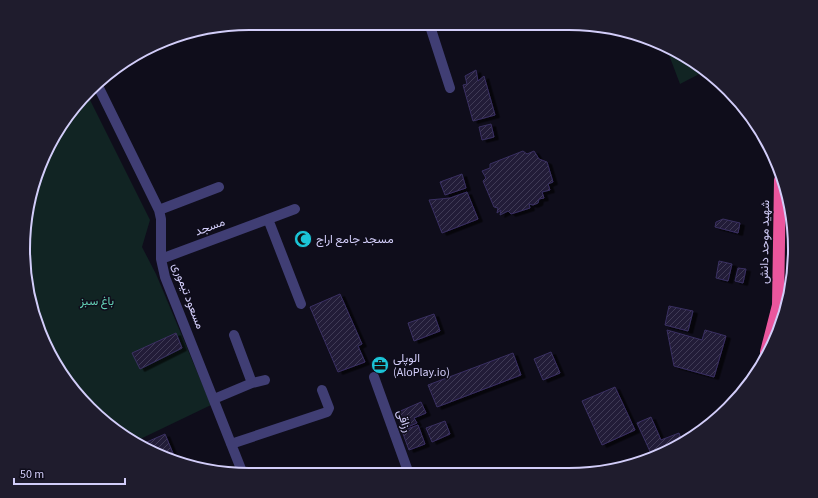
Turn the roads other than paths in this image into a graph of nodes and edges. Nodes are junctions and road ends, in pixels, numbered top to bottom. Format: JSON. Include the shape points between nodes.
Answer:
{"nodes":[{"id":1,"x":431,"y":30,"type":"edge"},
{"id":2,"x":450,"y":88,"type":"dead end"},
{"id":3,"x":99,"y":89,"type":"edge"},
{"id":4,"x":219,"y":187,"type":"dead end"},
{"id":5,"x":780,"y":189,"type":"edge"},
{"id":6,"x":296,"y":209,"type":"dead end"},
{"id":7,"x":159,"y":210,"type":"junction"},
{"id":8,"x":268,"y":219,"type":"junction"},
{"id":9,"x":161,"y":259,"type":"junction"},
{"id":10,"x":301,"y":304,"type":"dead end"},
{"id":11,"x":771,"y":334,"type":"edge"},
{"id":12,"x":234,"y":335,"type":"dead end"},
{"id":13,"x":374,"y":377,"type":"dead end"},
{"id":14,"x":265,"y":380,"type":"dead end"},
{"id":15,"x":252,"y":383,"type":"junction"},
{"id":16,"x":322,"y":390,"type":"dead end"},
{"id":17,"x":214,"y":399,"type":"junction"},
{"id":18,"x":231,"y":444,"type":"junction"},
{"id":19,"x":241,"y":468,"type":"edge"},
{"id":20,"x":407,"y":468,"type":"edge"}],
"edges":[{"from":1,"to":2,"type":"street"},
{"from":3,"to":7,"type":"street","name":"مسعود تیموری"},
{"from":4,"to":7,"type":"street"},
{"from":5,"to":11,"type":"highway","name":"شهید موحد دانش","via":[[778,305]]},
{"from":6,"to":8,"type":"street","name":"مسجد"},
{"from":7,"to":9,"type":"street","name":"مسعود تیموری"},
{"from":8,"to":9,"type":"street","name":"مسجد"},
{"from":8,"to":10,"type":"street"},
{"from":9,"to":17,"type":"street","name":"مسعود تیموری","via":[[165,277]]},
{"from":12,"to":15,"type":"street"},
{"from":13,"to":20,"type":"street","name":"رزاقی"},
{"from":14,"to":15,"type":"street"},
{"from":15,"to":17,"type":"street"},
{"from":16,"to":18,"type":"street","via":[[329,408],[327,412]]},
{"from":17,"to":18,"type":"street","name":"مسعود تیموری"},
{"from":18,"to":19,"type":"street","name":"مسعود تیموری"}]}
